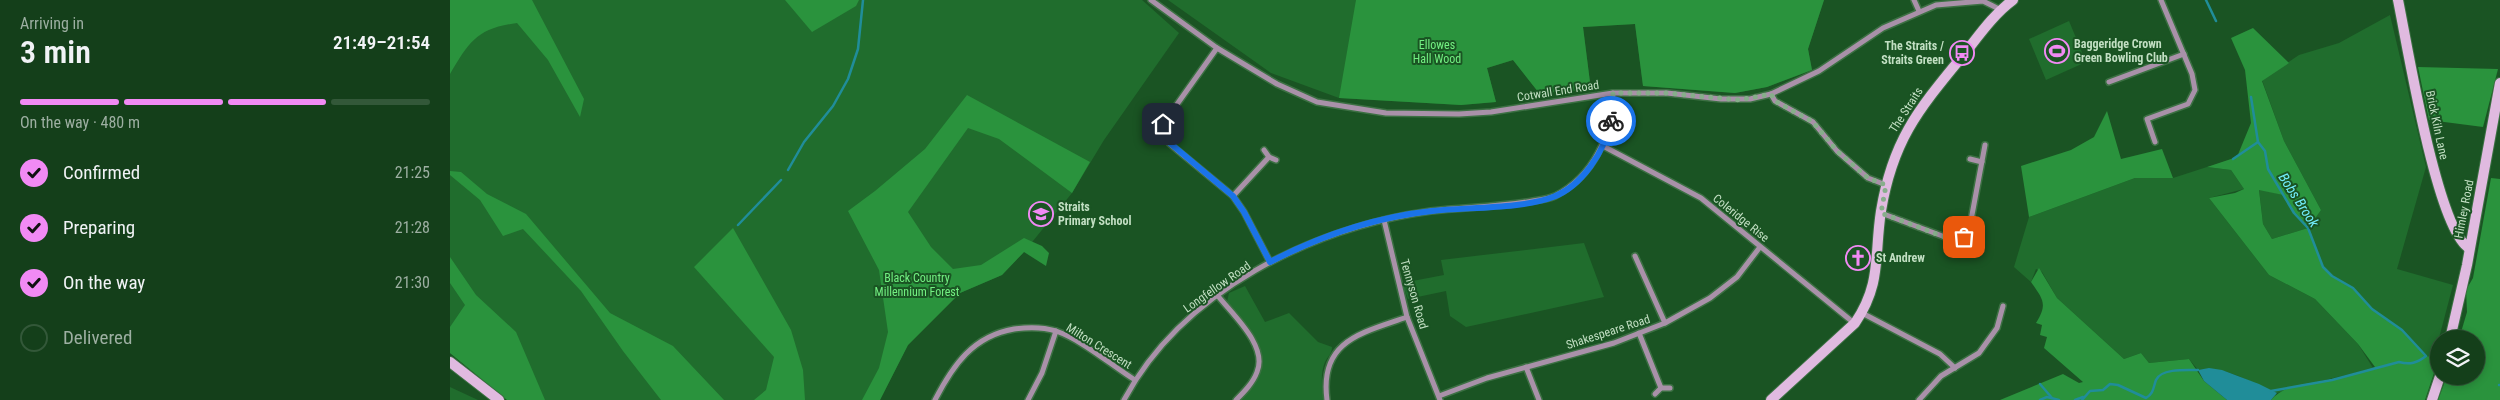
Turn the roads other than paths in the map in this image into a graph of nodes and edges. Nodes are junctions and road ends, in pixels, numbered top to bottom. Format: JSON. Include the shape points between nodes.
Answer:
{"nodes":[{"id":1,"x":1151,"y":0,"type":"edge"},
{"id":2,"x":1914,"y":0,"type":"edge"},
{"id":3,"x":2013,"y":0,"type":"edge"},
{"id":4,"x":2161,"y":0,"type":"edge"},
{"id":5,"x":2398,"y":0,"type":"edge"},
{"id":6,"x":2001,"y":10,"type":"junction"},
{"id":7,"x":1919,"y":11,"type":"junction"},
{"id":8,"x":1217,"y":48,"type":"junction"},
{"id":9,"x":2184,"y":54,"type":"junction"},
{"id":10,"x":2109,"y":82,"type":"dead end"},
{"id":11,"x":2500,"y":83,"type":"edge"},
{"id":12,"x":1613,"y":93,"type":"junction"},
{"id":13,"x":1771,"y":94,"type":"junction"},
{"id":14,"x":2155,"y":142,"type":"dead end"},
{"id":15,"x":1985,"y":145,"type":"dead end"},
{"id":16,"x":1603,"y":146,"type":"junction"},
{"id":17,"x":1264,"y":150,"type":"dead end"},
{"id":18,"x":1269,"y":157,"type":"junction"},
{"id":19,"x":1970,"y":159,"type":"dead end"},
{"id":20,"x":1276,"y":160,"type":"dead end"},
{"id":21,"x":1982,"y":162,"type":"junction"},
{"id":22,"x":1886,"y":185,"type":"junction"},
{"id":23,"x":1233,"y":196,"type":"junction"},
{"id":24,"x":1881,"y":213,"type":"junction"},
{"id":25,"x":1384,"y":220,"type":"junction"},
{"id":26,"x":1760,"y":246,"type":"junction"},
{"id":27,"x":2469,"y":248,"type":"junction"},
{"id":28,"x":1636,"y":256,"type":"dead end"},
{"id":29,"x":1270,"y":262,"type":"junction"},
{"id":30,"x":1218,"y":296,"type":"junction"},
{"id":31,"x":2003,"y":306,"type":"dead end"},
{"id":32,"x":1862,"y":313,"type":"junction"},
{"id":33,"x":1407,"y":317,"type":"junction"},
{"id":34,"x":1665,"y":323,"type":"junction"},
{"id":35,"x":1854,"y":323,"type":"junction"},
{"id":36,"x":2452,"y":330,"type":"edge"},
{"id":37,"x":1056,"y":331,"type":"junction"},
{"id":38,"x":1639,"y":333,"type":"junction"},
{"id":39,"x":450,"y":362,"type":"edge"},
{"id":40,"x":1526,"y":367,"type":"junction"},
{"id":41,"x":1955,"y":368,"type":"junction"},
{"id":42,"x":1135,"y":380,"type":"junction"},
{"id":43,"x":2437,"y":385,"type":"edge"},
{"id":44,"x":1661,"y":388,"type":"junction"},
{"id":45,"x":1670,"y":388,"type":"dead end"},
{"id":46,"x":1655,"y":394,"type":"dead end"},
{"id":47,"x":1440,"y":398,"type":"edge"},
{"id":48,"x":499,"y":400,"type":"edge"},
{"id":49,"x":935,"y":400,"type":"edge"},
{"id":50,"x":1028,"y":400,"type":"edge"},
{"id":51,"x":1124,"y":400,"type":"edge"},
{"id":52,"x":1236,"y":400,"type":"edge"},
{"id":53,"x":1327,"y":400,"type":"edge"},
{"id":54,"x":1539,"y":400,"type":"edge"},
{"id":55,"x":1772,"y":400,"type":"edge"},
{"id":56,"x":1919,"y":400,"type":"edge"},
{"id":57,"x":2432,"y":400,"type":"edge"}],
"edges":[{"from":1,"to":8,"type":"street","name":"Cotwall End Road"},
{"from":2,"to":7,"type":"street"},
{"from":3,"to":6,"type":"street","name":"The Straits"},
{"from":4,"to":9,"type":"street"},
{"from":5,"to":27,"type":"street","name":"Brick Kiln Lane","via":[[2433,166],[2456,233],[2463,245]]},
{"from":6,"to":7,"type":"street","name":"Cotwall End Road","via":[[1983,1],[1970,0]]},
{"from":6,"to":22,"type":"street","name":"The Straits","via":[[1919,109],[1899,143]]},
{"from":7,"to":13,"type":"street","name":"Cotwall End Road","via":[[1883,28],[1819,71]]},
{"from":8,"to":12,"type":"street","name":"Cotwall End Road","via":[[1276,84],[1317,102],[1377,112],[1491,112]]},
{"from":8,"to":23,"type":"street","via":[[1163,124],[1163,135]]},
{"from":9,"to":10,"type":"street"},
{"from":9,"to":14,"type":"street","via":[[2192,74],[2192,97],[2188,104],[2147,119]]},
{"from":11,"to":27,"type":"street","name":"Himley Road"},
{"from":12,"to":13,"type":"street","name":"Cotwall End Road","via":[[1667,93],[1739,100]]},
{"from":12,"to":16,"type":"street","name":"Longfellow Road","via":[[1612,112]]},
{"from":13,"to":22,"type":"street","via":[[1775,101],[1813,122],[1837,151],[1868,178]]},
{"from":15,"to":21,"type":"street"},
{"from":16,"to":25,"type":"street","name":"Longfellow Road","via":[[1576,182],[1553,197],[1510,205],[1431,211]]},
{"from":16,"to":26,"type":"street","name":"Coleridge Rise","via":[[1701,198]]},
{"from":17,"to":18,"type":"street"},
{"from":18,"to":20,"type":"street"},
{"from":18,"to":23,"type":"street"},
{"from":19,"to":21,"type":"street"},
{"from":21,"to":24,"type":"street","via":[[1969,231],[1964,237],[1953,240]]},
{"from":22,"to":24,"type":"street","name":"The Straits"},
{"from":23,"to":29,"type":"street"},
{"from":24,"to":32,"type":"street","name":"The Straits","via":[[1878,268],[1872,293]]},
{"from":25,"to":29,"type":"street","name":"Longfellow Road","via":[[1304,245]]},
{"from":25,"to":33,"type":"street","name":"Tennyson Road"},
{"from":26,"to":34,"type":"street","name":"Shakespeare Road","via":[[1737,277],[1710,298]]},
{"from":26,"to":35,"type":"street","name":"Coleridge Rise"},
{"from":27,"to":36,"type":"street","name":"Himley Road"},
{"from":28,"to":34,"type":"street"},
{"from":29,"to":30,"type":"street","name":"Longfellow Road"},
{"from":30,"to":42,"type":"street","name":"Longfellow Road","via":[[1189,318],[1156,352]]},
{"from":30,"to":52,"type":"street","via":[[1253,341],[1258,355],[1256,376]]},
{"from":31,"to":41,"type":"street","via":[[1997,328],[1979,353]]},
{"from":32,"to":35,"type":"street","name":"The Straits"},
{"from":32,"to":41,"type":"street","via":[[1940,354]]},
{"from":33,"to":47,"type":"street","name":"Tennyson Road"},
{"from":33,"to":53,"type":"street","via":[[1359,334],[1339,348],[1326,371]]},
{"from":34,"to":38,"type":"street","name":"Shakespeare Road"},
{"from":35,"to":55,"type":"street","name":"The Straits"},
{"from":37,"to":42,"type":"street","name":"Milton Crescent"},
{"from":37,"to":49,"type":"street","name":"Milton Crescent","via":[[1021,328],[986,337],[962,356]]},
{"from":37,"to":50,"type":"street","via":[[1042,373]]},
{"from":38,"to":40,"type":"street","name":"Shakespeare Road"},
{"from":38,"to":44,"type":"street"},
{"from":39,"to":48,"type":"street"},
{"from":40,"to":47,"type":"street","name":"Shakespeare Road","via":[[1487,378]]},
{"from":40,"to":54,"type":"street"},
{"from":41,"to":56,"type":"street","via":[[1941,376]]},
{"from":42,"to":51,"type":"street","name":"Longfellow Road"},
{"from":43,"to":57,"type":"street"},
{"from":44,"to":45,"type":"street"},
{"from":44,"to":46,"type":"street"}]}
